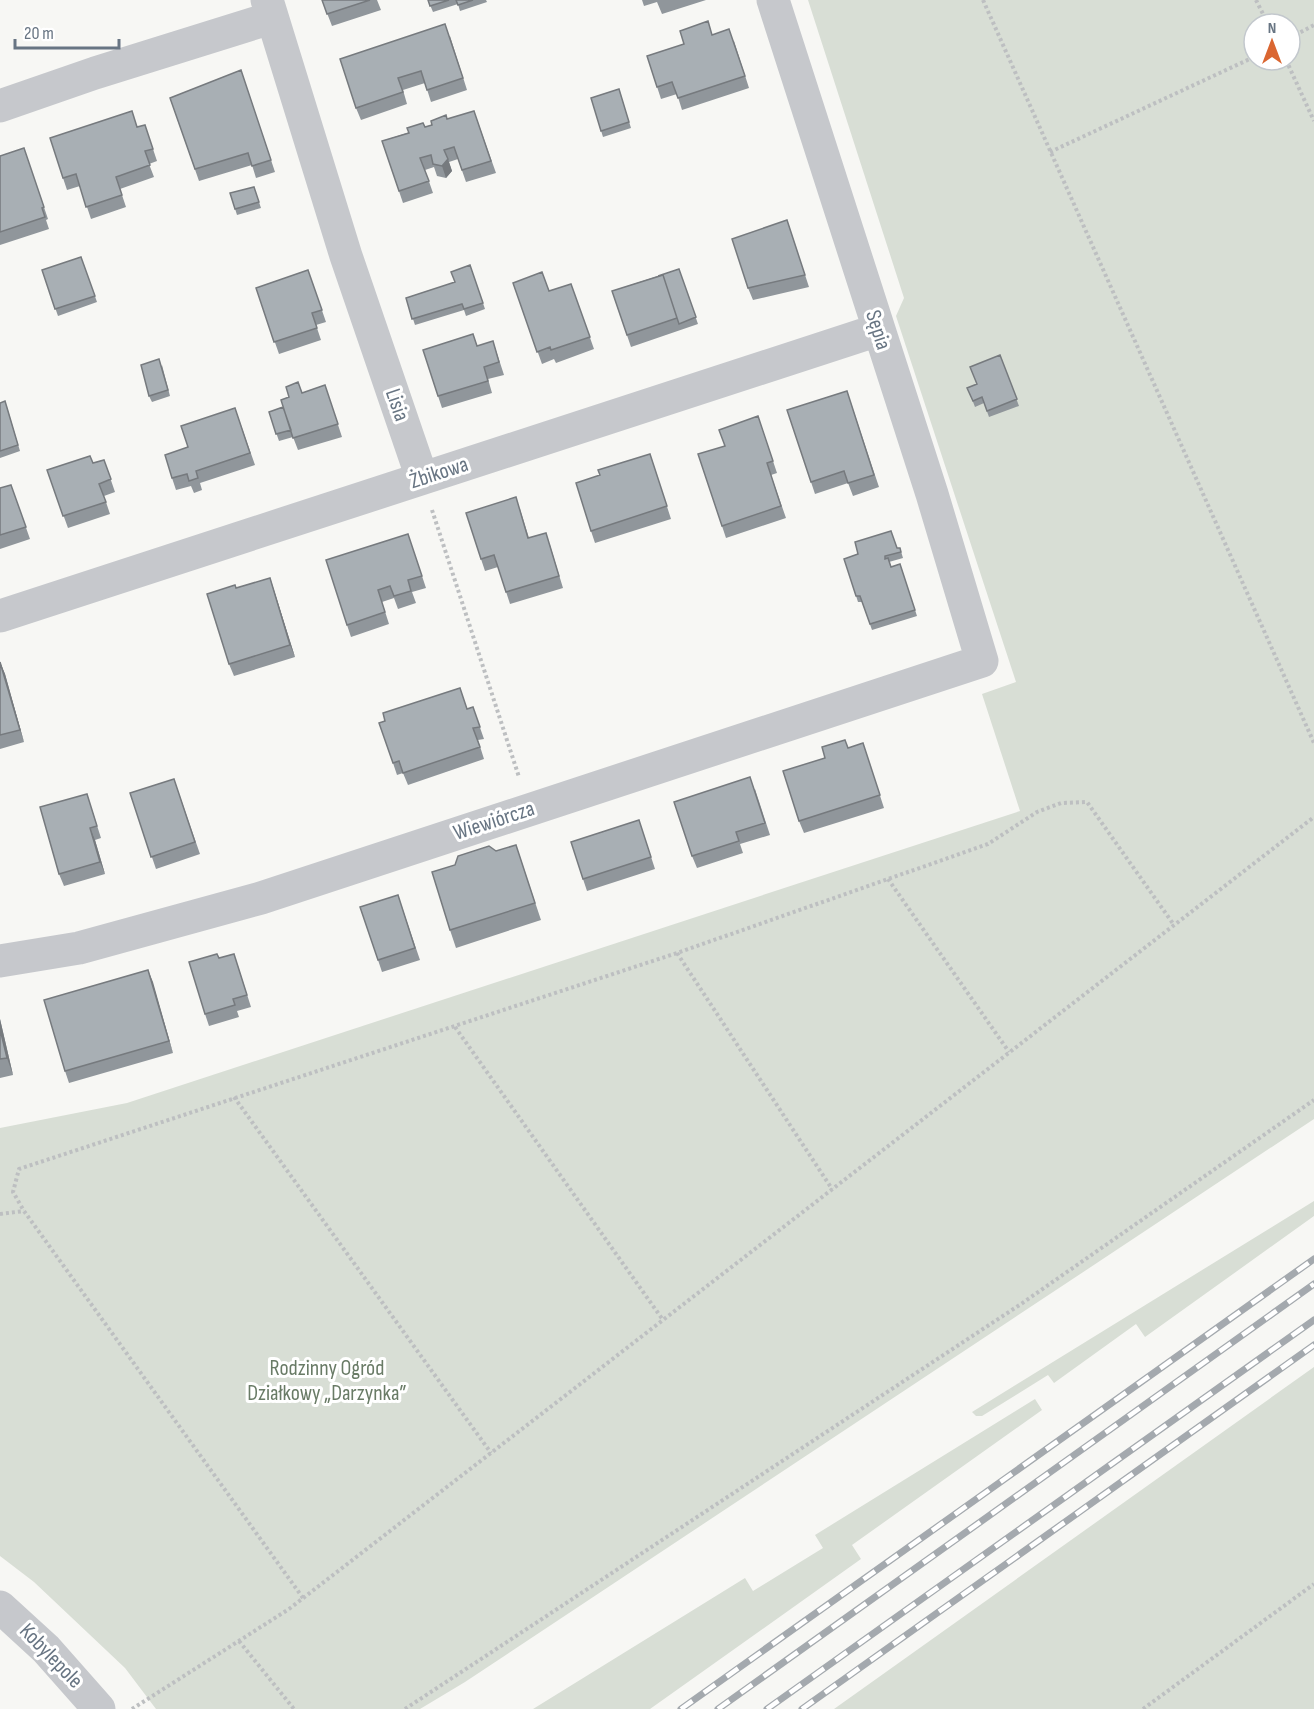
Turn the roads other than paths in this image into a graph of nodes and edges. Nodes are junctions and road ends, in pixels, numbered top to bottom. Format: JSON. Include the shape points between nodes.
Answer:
{"nodes":[{"id":1,"x":773,"y":0,"type":"edge"},
{"id":2,"x":269,"y":9,"type":"edge"},
{"id":3,"x":0,"y":106,"type":"edge"},
{"id":4,"x":878,"y":330,"type":"junction"},
{"id":5,"x":422,"y":478,"type":"junction"},
{"id":6,"x":0,"y":616,"type":"edge"},
{"id":7,"x":982,"y":661,"type":"joint"},
{"id":8,"x":0,"y":961,"type":"edge"},
{"id":9,"x":0,"y":1606,"type":"edge"},
{"id":10,"x":99,"y":1709,"type":"edge"}],
"edges":[{"from":1,"to":4,"type":"street","name":"Sępia"},
{"from":2,"to":3,"type":"street"},
{"from":2,"to":5,"type":"street","name":"Lisia","via":[[346,256]]},
{"from":4,"to":5,"type":"street","name":"Żbikowa"},
{"from":4,"to":7,"type":"street","name":"Sępia"},
{"from":5,"to":6,"type":"street","name":"Żbikowa"},
{"from":7,"to":8,"type":"street","name":"Wiewiórcza","via":[[261,898],[79,948]]},
{"from":9,"to":10,"type":"street","name":"Kobylepole","via":[[46,1649]]}]}
